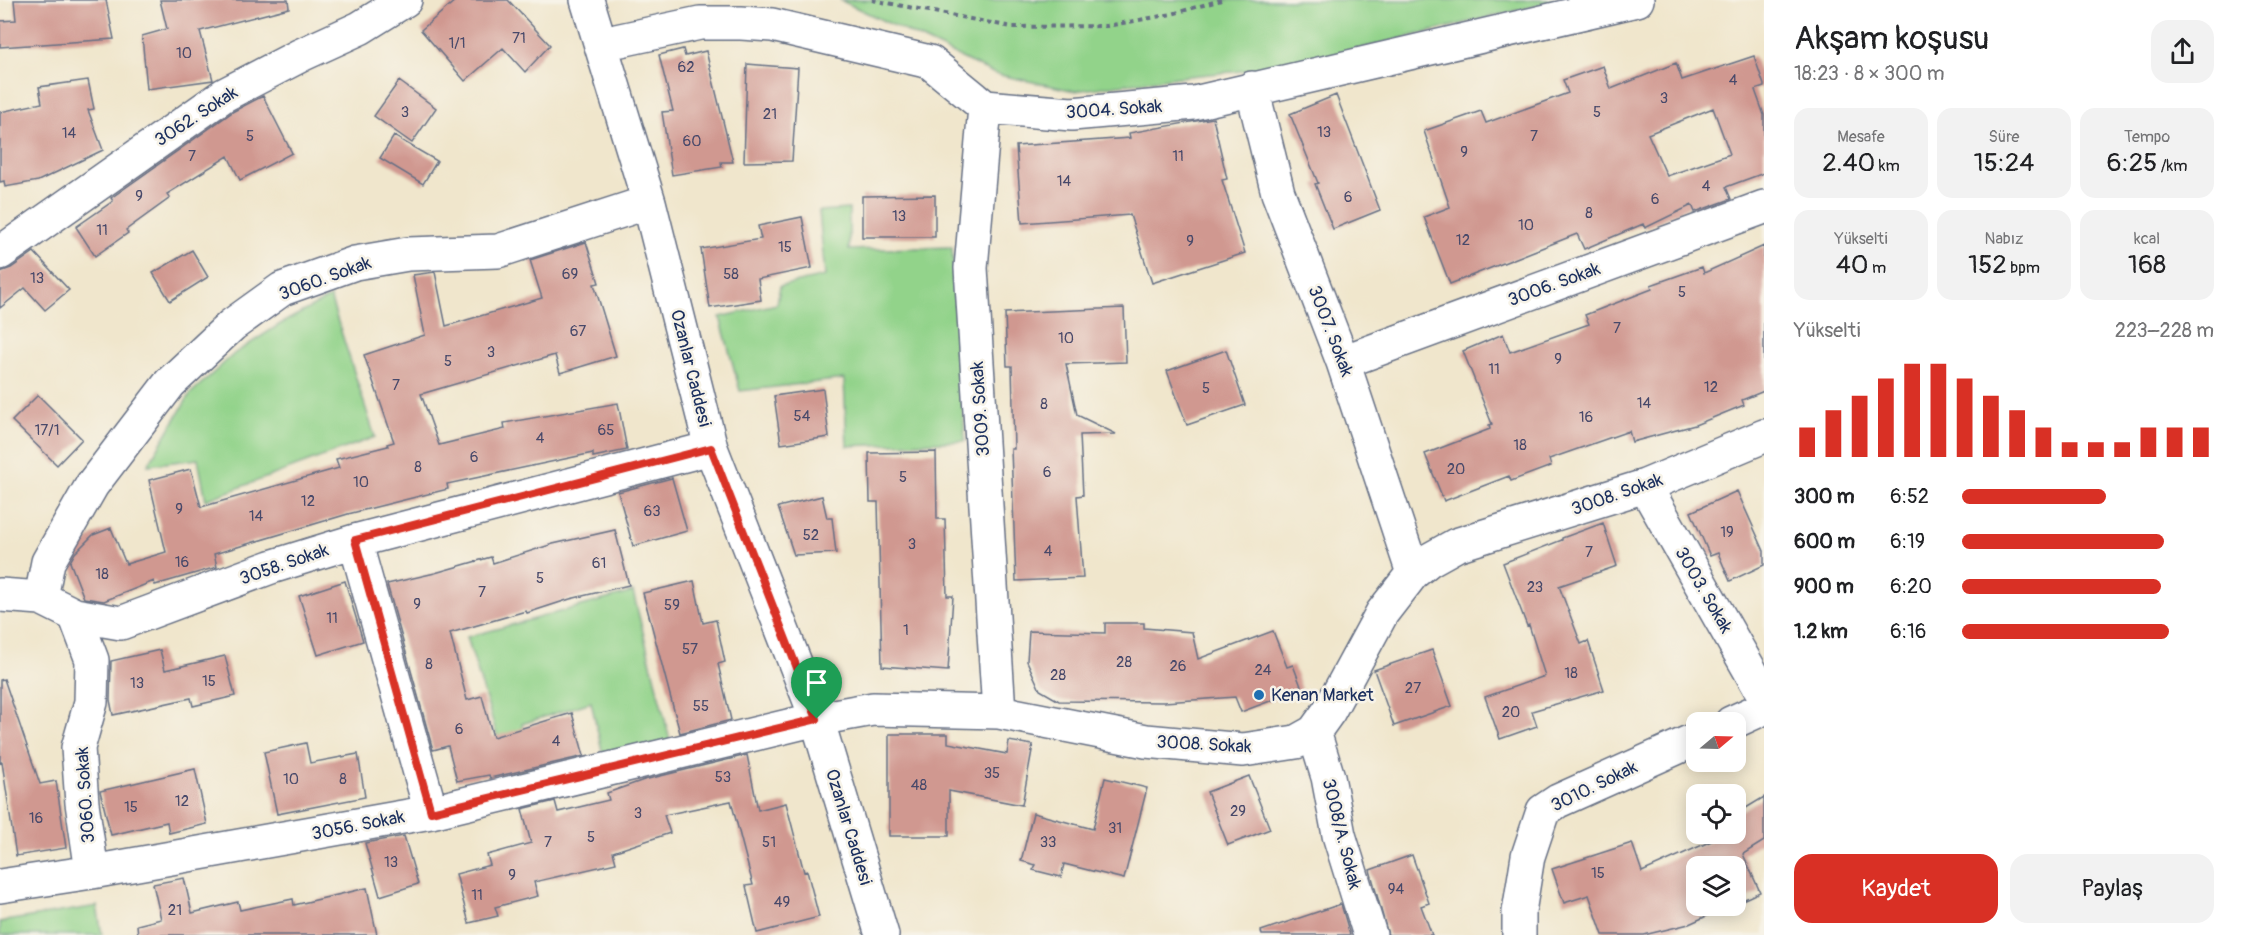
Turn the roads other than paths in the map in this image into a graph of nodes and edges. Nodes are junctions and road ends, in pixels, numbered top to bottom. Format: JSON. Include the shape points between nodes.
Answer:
{"nodes":[{"id":1,"x":405,"y":0,"type":"edge"},
{"id":2,"x":587,"y":0,"type":"edge"},
{"id":3,"x":731,"y":0,"type":"edge"},
{"id":4,"x":1637,"y":0,"type":"edge"},
{"id":5,"x":357,"y":14,"type":"edge"},
{"id":6,"x":700,"y":23,"type":"junction"},
{"id":7,"x":602,"y":44,"type":"junction"},
{"id":8,"x":1252,"y":88,"type":"junction"},
{"id":9,"x":985,"y":107,"type":"junction"},
{"id":10,"x":649,"y":202,"type":"junction"},
{"id":11,"x":1764,"y":207,"type":"edge"},
{"id":12,"x":0,"y":253,"type":"edge"},
{"id":13,"x":1344,"y":362,"type":"junction"},
{"id":14,"x":1764,"y":436,"type":"edge"},
{"id":15,"x":711,"y":448,"type":"junction"},
{"id":16,"x":1645,"y":486,"type":"junction"},
{"id":17,"x":355,"y":540,"type":"junction"},
{"id":18,"x":1413,"y":573,"type":"junction"},
{"id":19,"x":0,"y":595,"type":"edge"},
{"id":20,"x":41,"y":598,"type":"junction"},
{"id":21,"x":75,"y":615,"type":"junction"},
{"id":22,"x":1764,"y":695,"type":"edge"},
{"id":23,"x":1764,"y":708,"type":"edge"},
{"id":24,"x":999,"y":712,"type":"junction"},
{"id":25,"x":1746,"y":716,"type":"edge"},
{"id":26,"x":817,"y":719,"type":"junction"},
{"id":27,"x":1314,"y":732,"type":"junction"},
{"id":28,"x":1686,"y":743,"type":"edge"},
{"id":29,"x":431,"y":812,"type":"junction"},
{"id":30,"x":92,"y":872,"type":"junction"},
{"id":31,"x":0,"y":886,"type":"edge"},
{"id":32,"x":882,"y":935,"type":"edge"},
{"id":33,"x":1370,"y":935,"type":"edge"},
{"id":34,"x":1519,"y":935,"type":"edge"}],
"edges":[{"from":1,"to":5,"type":"street","name":"3062. Sokak"},
{"from":2,"to":7,"type":"street","name":"Ozanlar Caddesi"},
{"from":3,"to":6,"type":"street"},
{"from":4,"to":8,"type":"street","name":"3004. Sokak"},
{"from":5,"to":12,"type":"street","name":"3062. Sokak","via":[[301,55],[224,95]]},
{"from":6,"to":7,"type":"street"},
{"from":6,"to":9,"type":"street","via":[[772,25],[930,62]]},
{"from":7,"to":10,"type":"street","name":"Ozanlar Caddesi"},
{"from":8,"to":9,"type":"street","name":"3004. Sokak","via":[[1194,103],[1072,114]]},
{"from":8,"to":13,"type":"street","name":"3007. Sokak","via":[[1278,194]]},
{"from":9,"to":24,"type":"street","name":"3009. Sokak","via":[[971,268]]},
{"from":10,"to":15,"type":"street","name":"Ozanlar Caddesi"},
{"from":10,"to":20,"type":"street","name":"3060. Sokak","via":[[498,251],[408,254],[355,263],[282,289],[231,325],[170,383],[92,485],[48,562]]},
{"from":11,"to":13,"type":"street","name":"3006. Sokak"},
{"from":13,"to":18,"type":"street","name":"3007. Sokak"},
{"from":14,"to":16,"type":"street","name":"3008. Sokak"},
{"from":15,"to":17,"type":"street","name":"3058. Sokak"},
{"from":15,"to":26,"type":"street","name":"Ozanlar Caddesi"},
{"from":16,"to":18,"type":"street","name":"3008. Sokak","via":[[1456,545]]},
{"from":16,"to":22,"type":"street","name":"3003. Sokak"},
{"from":17,"to":21,"type":"street","name":"3058. Sokak","via":[[121,623]]},
{"from":17,"to":29,"type":"street"},
{"from":18,"to":27,"type":"street","name":"3008. Sokak","via":[[1382,613]]},
{"from":19,"to":20,"type":"street","name":"3058. Sokak"},
{"from":20,"to":21,"type":"street","name":"3058. Sokak"},
{"from":21,"to":30,"type":"street","name":"3060. Sokak","via":[[92,660],[91,702],[78,748]]},
{"from":23,"to":25,"type":"street"},
{"from":24,"to":26,"type":"street","name":"3008. Sokak","via":[[873,709]]},
{"from":24,"to":27,"type":"street","name":"3008. Sokak","via":[[1146,741],[1243,750],[1296,742]]},
{"from":26,"to":29,"type":"street","name":"3056. Sokak"},
{"from":26,"to":32,"type":"street","name":"Ozanlar Caddesi"},
{"from":27,"to":33,"type":"street","name":"3008/A. Sokak","via":[[1339,835]]},
{"from":28,"to":34,"type":"street","name":"3010. Sokak","via":[[1543,811],[1528,856]]},
{"from":29,"to":30,"type":"street","name":"3056. Sokak"},
{"from":30,"to":31,"type":"street","name":"3056. Sokak"}]}
